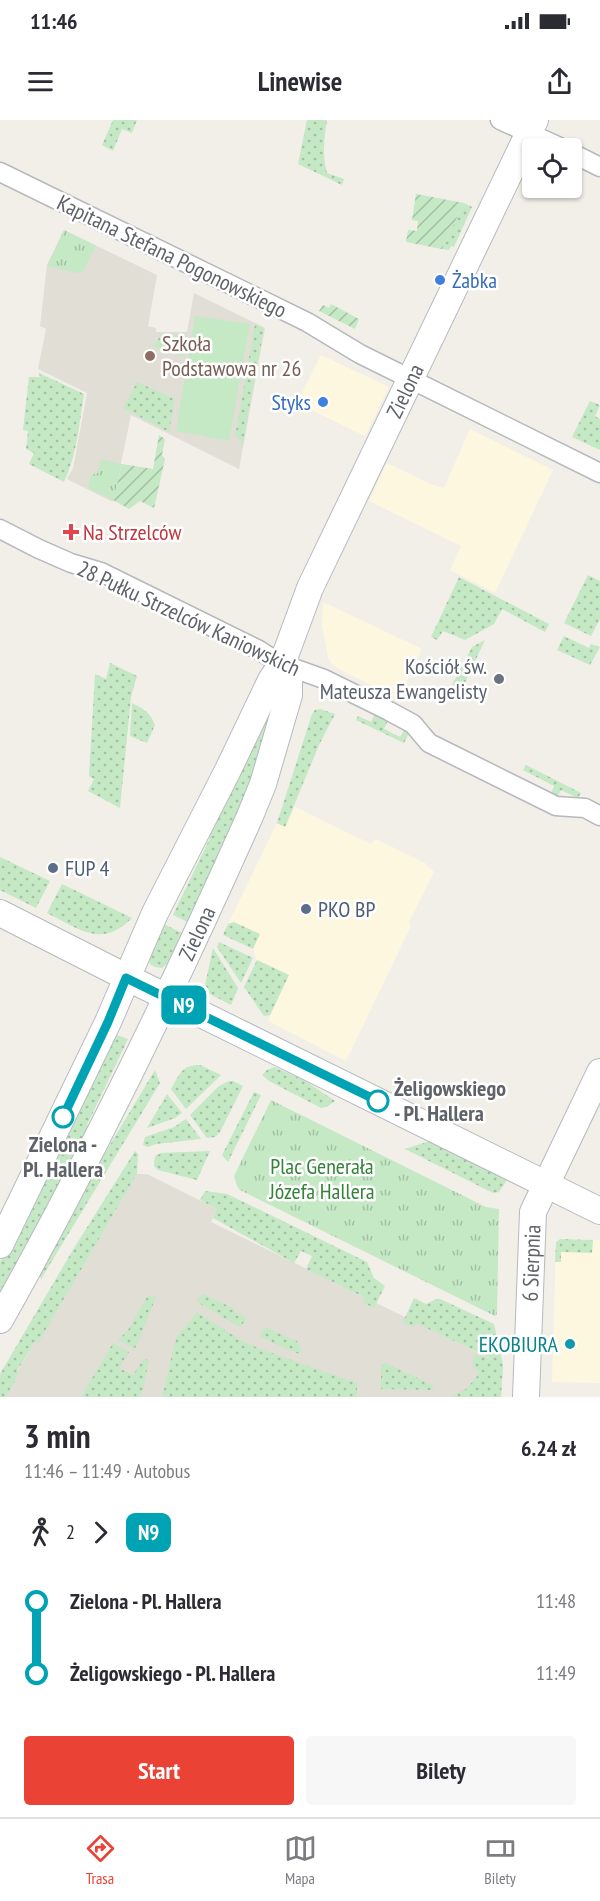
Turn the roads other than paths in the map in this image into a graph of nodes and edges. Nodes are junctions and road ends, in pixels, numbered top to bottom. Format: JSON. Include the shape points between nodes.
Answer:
{"nodes":[{"id":1,"x":500,"y":120,"type":"edge"},
{"id":2,"x":532,"y":126,"type":"edge"},
{"id":3,"x":548,"y":138,"type":"edge"},
{"id":4,"x":582,"y":158,"type":"edge"},
{"id":5,"x":600,"y":167,"type":"edge"},
{"id":6,"x":0,"y":172,"type":"edge"},
{"id":7,"x":410,"y":379,"type":"junction"},
{"id":8,"x":600,"y":473,"type":"edge"},
{"id":9,"x":0,"y":529,"type":"edge"},
{"id":10,"x":282,"y":664,"type":"junction"},
{"id":11,"x":600,"y":816,"type":"edge"},
{"id":12,"x":0,"y":913,"type":"edge"},
{"id":13,"x":126,"y":978,"type":"junction"},
{"id":14,"x":166,"y":996,"type":"junction"},
{"id":15,"x":600,"y":1072,"type":"edge"},
{"id":16,"x":546,"y":1184,"type":"junction"},
{"id":17,"x":600,"y":1211,"type":"edge"},
{"id":18,"x":0,"y":1245,"type":"edge"},
{"id":19,"x":0,"y":1320,"type":"edge"},
{"id":20,"x":526,"y":1397,"type":"edge"}],
"edges":[{"from":1,"to":2,"type":"street"},
{"from":2,"to":3,"type":"street"},
{"from":2,"to":7,"type":"street","name":"Zielona"},
{"from":4,"to":5,"type":"street"},
{"from":6,"to":7,"type":"street","name":"Kapitana Stefana Pogonowskiego","via":[[308,322]]},
{"from":7,"to":8,"type":"street","name":"Kapitana Stefana Pogonowskiego"},
{"from":7,"to":10,"type":"street","name":"Zielona","via":[[310,588]]},
{"from":9,"to":10,"type":"street","name":"28 Pułku Strzelców Kaniowskich","via":[[71,563],[101,572]]},
{"from":10,"to":11,"type":"street","name":"28 Pułku Strzelców Kaniowskich","via":[[324,679],[389,711],[413,724],[429,743],[556,806],[585,808]]},
{"from":10,"to":13,"type":"street","name":"Zielona"},
{"from":10,"to":14,"type":"street","name":"Zielona","via":[[289,695],[263,784]]},
{"from":12,"to":13,"type":"street"},
{"from":13,"to":14,"type":"street"},
{"from":13,"to":18,"type":"street","name":"Zielona"},
{"from":14,"to":16,"type":"street"},
{"from":14,"to":19,"type":"street","name":"Zielona","via":[[106,1122]]},
{"from":15,"to":16,"type":"street","name":"6 Sierpnia"},
{"from":16,"to":17,"type":"street"},
{"from":16,"to":20,"type":"street","name":"6 Sierpnia","via":[[532,1218]]}]}
